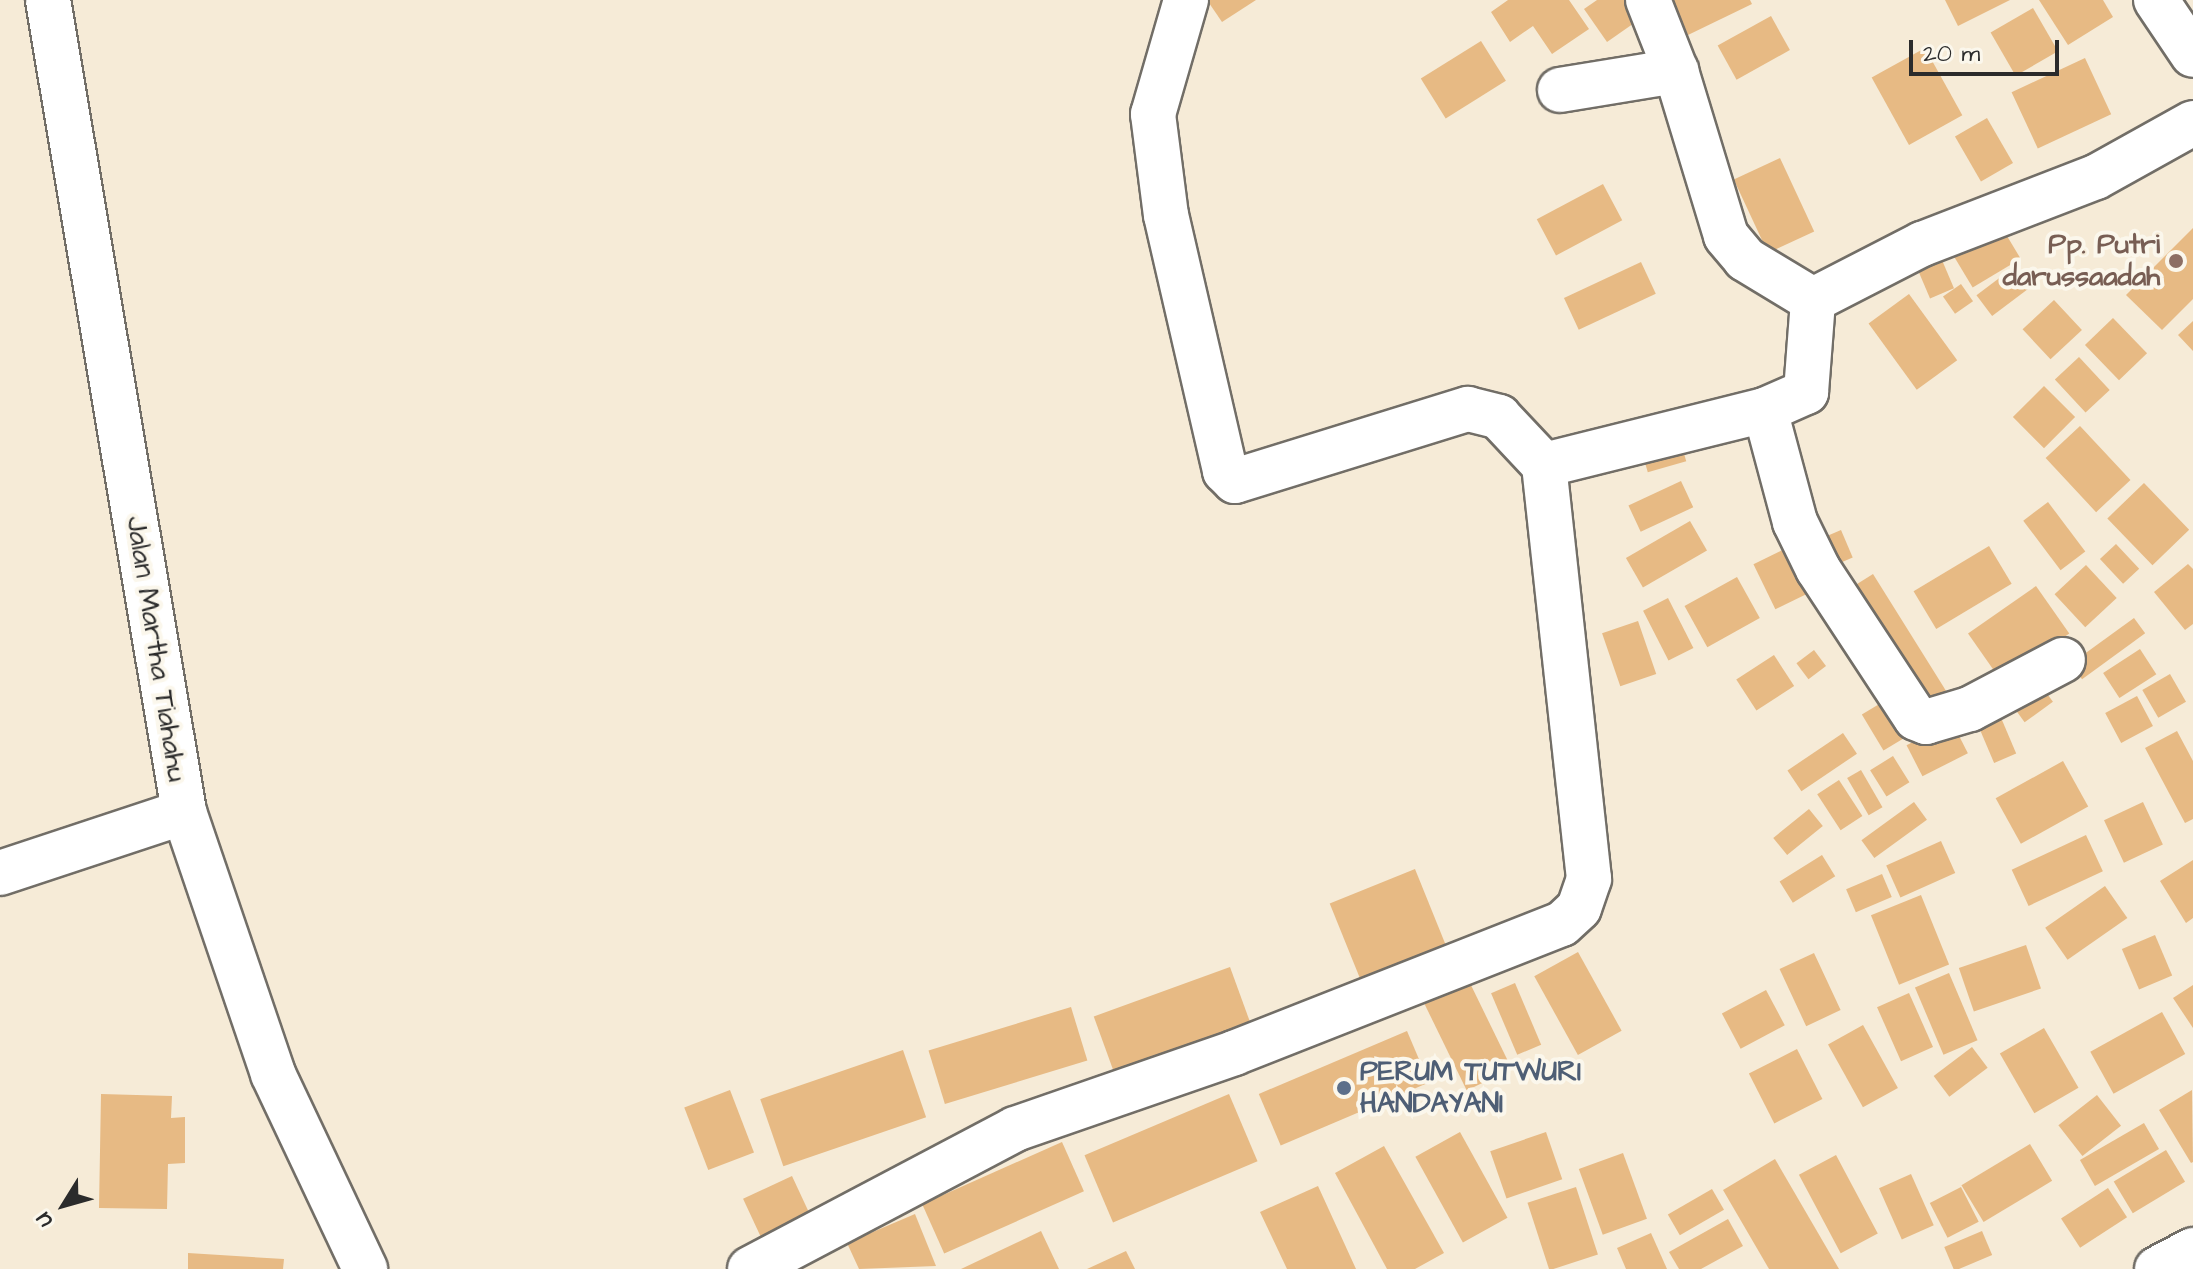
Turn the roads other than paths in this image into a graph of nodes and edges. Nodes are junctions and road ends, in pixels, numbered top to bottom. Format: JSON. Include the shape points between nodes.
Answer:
{"nodes":[{"id":1,"x":48,"y":0,"type":"edge"},
{"id":2,"x":1186,"y":0,"type":"edge"},
{"id":3,"x":1648,"y":0,"type":"edge"},
{"id":4,"x":2156,"y":0,"type":"edge"},
{"id":5,"x":2193,"y":55,"type":"edge"},
{"id":6,"x":1676,"y":71,"type":"junction"},
{"id":7,"x":1560,"y":90,"type":"dead end"},
{"id":8,"x":2193,"y":123,"type":"edge"},
{"id":9,"x":1813,"y":300,"type":"junction"},
{"id":10,"x":1765,"y":410,"type":"junction"},
{"id":11,"x":1544,"y":465,"type":"junction"},
{"id":12,"x":2063,"y":660,"type":"dead end"},
{"id":13,"x":184,"y":812,"type":"junction"},
{"id":14,"x":0,"y":873,"type":"edge"},
{"id":15,"x":2193,"y":1250,"type":"edge"},
{"id":16,"x":365,"y":1269,"type":"edge"},
{"id":17,"x":750,"y":1269,"type":"edge"},
{"id":18,"x":2157,"y":1269,"type":"edge"}],
"edges":[{"from":1,"to":13,"type":"street","name":"Jalan Martha Tiahahu"},
{"from":2,"to":11,"type":"street","via":[[1153,114],[1166,215],[1229,478],[1235,481],[1468,409],[1499,417]]},
{"from":3,"to":6,"type":"street"},
{"from":4,"to":5,"type":"street"},
{"from":6,"to":7,"type":"street"},
{"from":6,"to":9,"type":"street","via":[[1726,236],[1745,259]]},
{"from":8,"to":9,"type":"street","via":[[2096,177],[1922,244]]},
{"from":9,"to":10,"type":"street","via":[[1806,392]]},
{"from":10,"to":11,"type":"street"},
{"from":10,"to":12,"type":"street","via":[[1795,522],[1812,557],[1916,718],[1926,722],[1970,709]]},
{"from":11,"to":17,"type":"street","via":[[1589,879],[1579,908],[1562,924],[1234,1053],[1015,1129]]},
{"from":13,"to":14,"type":"street"},
{"from":13,"to":16,"type":"street","name":"Jalan Martha Tiahahu","via":[[273,1074]]},
{"from":15,"to":18,"type":"street"}]}
